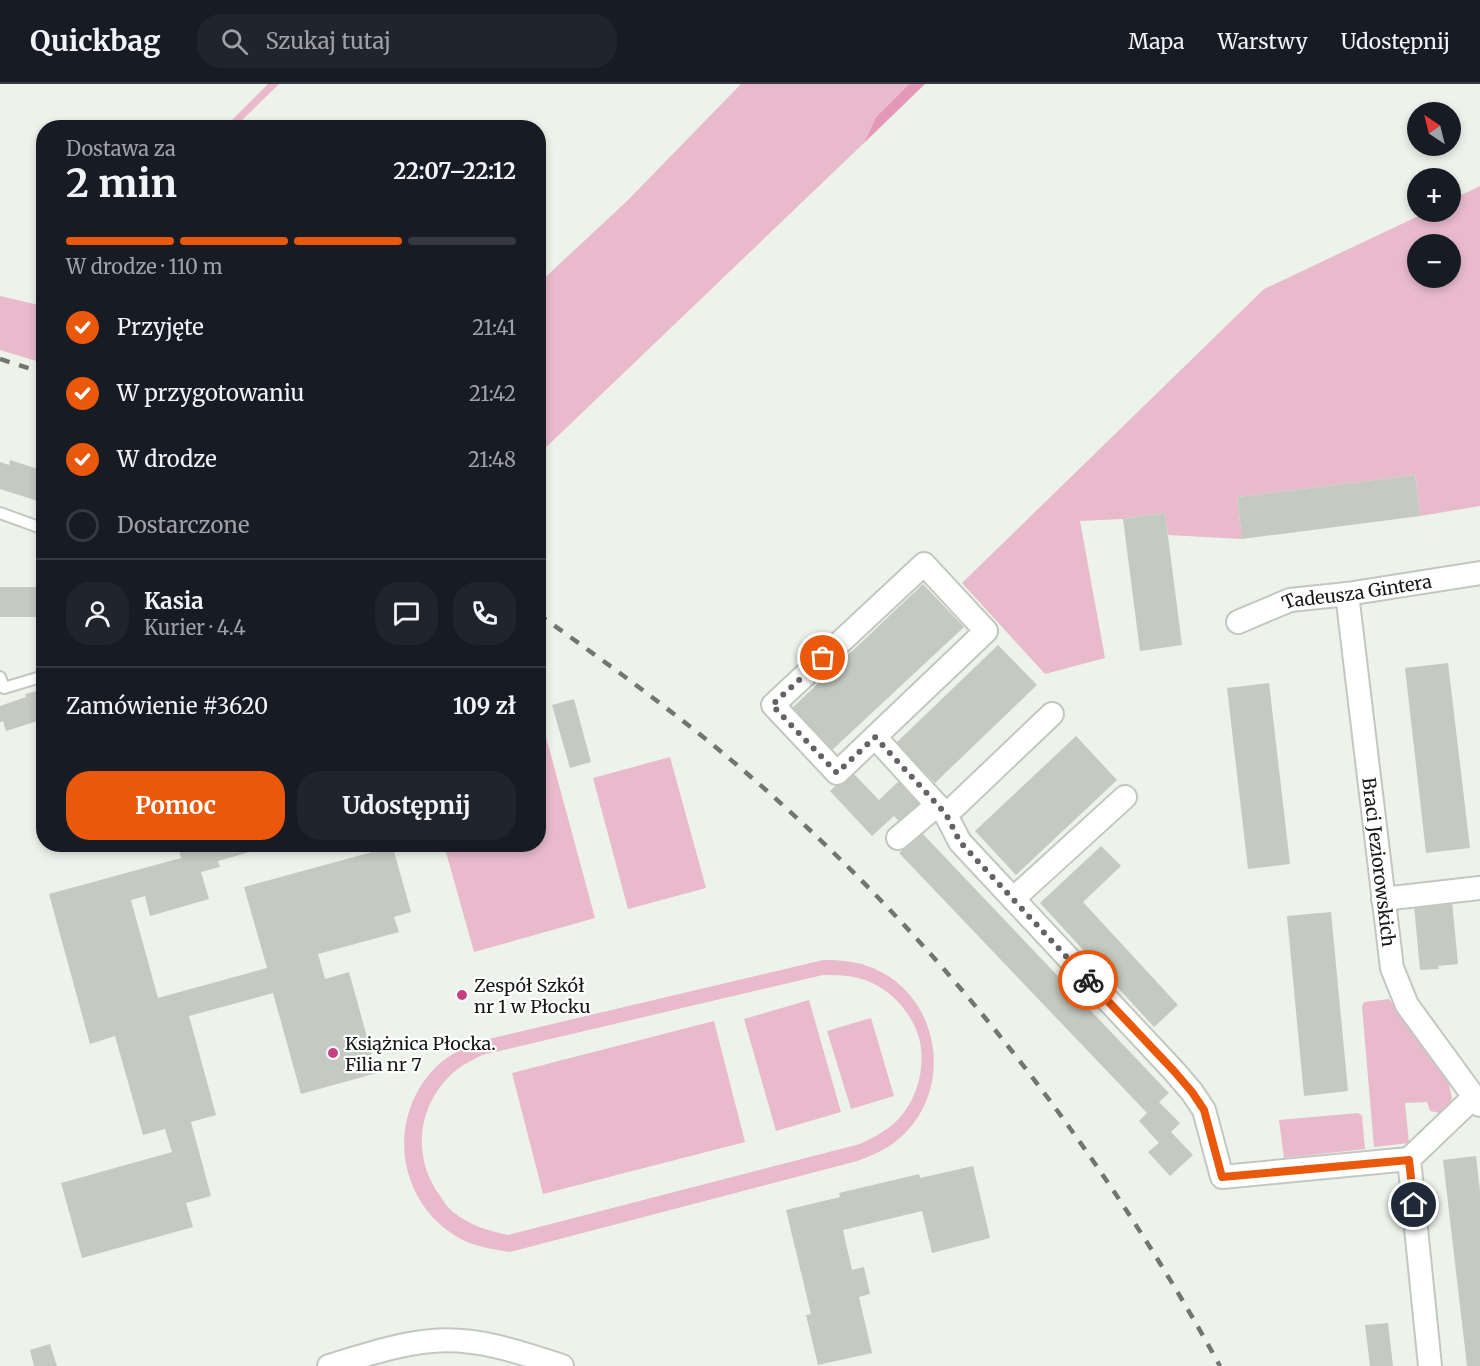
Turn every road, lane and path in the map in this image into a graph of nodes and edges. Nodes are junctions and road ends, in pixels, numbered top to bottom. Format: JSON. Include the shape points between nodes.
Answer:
{"nodes":[{"id":1,"x":0,"y":513,"type":"edge"},
{"id":2,"x":36,"y":526,"type":"edge"},
{"id":3,"x":1480,"y":573,"type":"edge"},
{"id":4,"x":1347,"y":594,"type":"junction"},
{"id":5,"x":1238,"y":622,"type":"dead end"},
{"id":6,"x":0,"y":677,"type":"edge"},
{"id":7,"x":36,"y":678,"type":"edge"},
{"id":8,"x":1052,"y":714,"type":"dead end"},
{"id":9,"x":875,"y":737,"type":"junction"},
{"id":10,"x":1125,"y":797,"type":"dead end"},
{"id":11,"x":941,"y":809,"type":"junction"},
{"id":12,"x":898,"y":838,"type":"dead end"},
{"id":13,"x":1480,"y":888,"type":"edge"},
{"id":14,"x":1013,"y":899,"type":"junction"},
{"id":15,"x":1383,"y":899,"type":"junction"},
{"id":16,"x":1477,"y":1101,"type":"edge"},
{"id":17,"x":1409,"y":1160,"type":"junction"},
{"id":18,"x":329,"y":1366,"type":"edge"},
{"id":19,"x":561,"y":1366,"type":"edge"},
{"id":20,"x":1430,"y":1366,"type":"edge"}],
"edges":[{"from":1,"to":2,"type":"lane"},
{"from":3,"to":4,"type":"street","name":"Tadeusza Gintera"},
{"from":4,"to":5,"type":"street","name":"Tadeusza Gintera","via":[[1290,600]]},
{"from":4,"to":15,"type":"street","name":"Braci Jeziorowskich"},
{"from":6,"to":7,"type":"lane","via":[[4,688]]},
{"from":8,"to":11,"type":"street"},
{"from":9,"to":9,"type":"street","via":[[986,631],[924,564],[772,705],[837,773]]},
{"from":9,"to":11,"type":"street"},
{"from":10,"to":14,"type":"street"},
{"from":11,"to":12,"type":"street"},
{"from":11,"to":14,"type":"street","via":[[960,842]]},
{"from":13,"to":15,"type":"street"},
{"from":14,"to":17,"type":"street","via":[[1192,1092],[1204,1110],[1222,1177]]},
{"from":15,"to":16,"type":"street","name":"Braci Jeziorowskich","via":[[1392,968],[1407,1005]]},
{"from":16,"to":17,"type":"street"},
{"from":17,"to":20,"type":"street"},
{"from":18,"to":19,"type":"street","via":[[408,1344],[453,1340],[481,1343]]}]}
